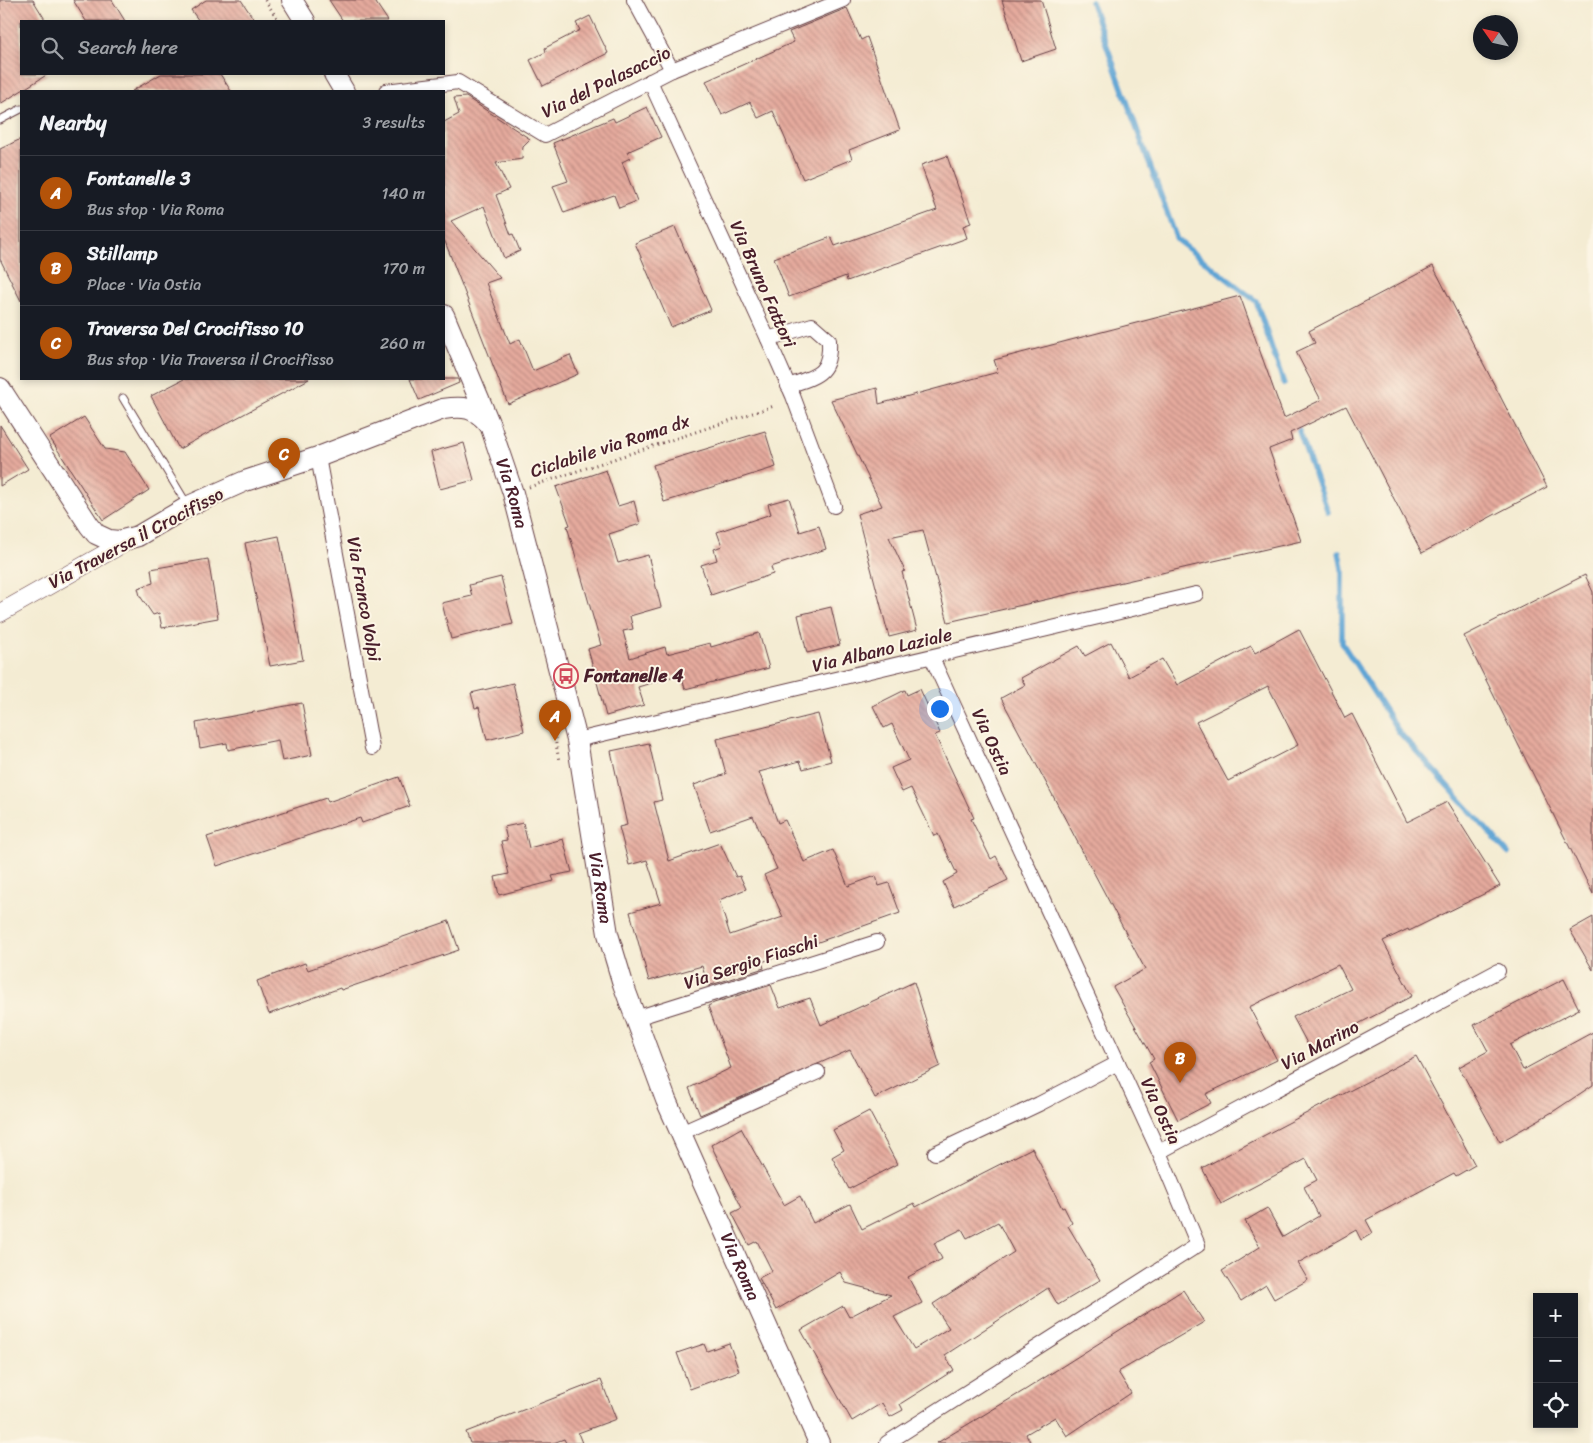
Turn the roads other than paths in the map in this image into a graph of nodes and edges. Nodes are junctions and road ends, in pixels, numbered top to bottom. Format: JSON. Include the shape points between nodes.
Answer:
{"nodes":[{"id":1,"x":292,"y":0,"type":"edge"},
{"id":2,"x":634,"y":0,"type":"edge"},
{"id":3,"x":843,"y":0,"type":"edge"},
{"id":4,"x":303,"y":20,"type":"edge"},
{"id":5,"x":672,"y":70,"type":"junction"},
{"id":6,"x":335,"y":75,"type":"edge"},
{"id":7,"x":650,"y":81,"type":"junction"},
{"id":8,"x":343,"y":90,"type":"edge"},
{"id":9,"x":394,"y":90,"type":"edge"},
{"id":10,"x":20,"y":110,"type":"edge"},
{"id":11,"x":0,"y":120,"type":"edge"},
{"id":12,"x":445,"y":317,"type":"edge"},
{"id":13,"x":768,"y":339,"type":"junction"},
{"id":14,"x":464,"y":364,"type":"junction"},
{"id":15,"x":788,"y":386,"type":"junction"},
{"id":16,"x":0,"y":388,"type":"edge"},
{"id":17,"x":123,"y":398,"type":"dead end"},
{"id":18,"x":444,"y":409,"type":"junction"},
{"id":19,"x":490,"y":426,"type":"junction"},
{"id":20,"x":318,"y":457,"type":"junction"},
{"id":21,"x":189,"y":506,"type":"junction"},
{"id":22,"x":834,"y":506,"type":"dead end"},
{"id":23,"x":89,"y":525,"type":"junction"},
{"id":24,"x":138,"y":536,"type":"junction"},
{"id":25,"x":70,"y":573,"type":"junction"},
{"id":26,"x":1196,"y":594,"type":"dead end"},
{"id":27,"x":0,"y":613,"type":"edge"},
{"id":28,"x":932,"y":658,"type":"junction"},
{"id":29,"x":577,"y":740,"type":"junction"},
{"id":30,"x":372,"y":748,"type":"dead end"},
{"id":31,"x":877,"y":942,"type":"dead end"},
{"id":32,"x":1498,"y":971,"type":"dead end"},
{"id":33,"x":636,"y":1018,"type":"junction"},
{"id":34,"x":1118,"y":1063,"type":"junction"},
{"id":35,"x":818,"y":1072,"type":"dead end"},
{"id":36,"x":681,"y":1133,"type":"junction"},
{"id":37,"x":1159,"y":1152,"type":"junction"},
{"id":38,"x":935,"y":1153,"type":"dead end"},
{"id":39,"x":819,"y":1443,"type":"edge"},
{"id":40,"x":887,"y":1443,"type":"edge"}],
"edges":[{"from":1,"to":4,"type":"main road"},
{"from":2,"to":5,"type":"street"},
{"from":3,"to":5,"type":"street","name":"Via del Palasaccio"},
{"from":5,"to":7,"type":"street","name":"Via del Palasaccio"},
{"from":6,"to":8,"type":"main road"},
{"from":7,"to":9,"type":"street","name":"Via del Palasaccio","via":[[545,134],[458,82]]},
{"from":7,"to":13,"type":"street","name":"Via Bruno Fattori"},
{"from":10,"to":11,"type":"lane"},
{"from":12,"to":14,"type":"main road","name":"Via Roma"},
{"from":13,"to":15,"type":"street","name":"Via Bruno Fattori"},
{"from":13,"to":15,"type":"street","via":[[812,324],[829,340],[830,358],[820,374]]},
{"from":14,"to":18,"type":"main road","name":"Via Traversa il Crocifisso","via":[[464,385]]},
{"from":14,"to":19,"type":"main road","name":"Via Roma"},
{"from":15,"to":22,"type":"street","name":"Via Bruno Fattori"},
{"from":16,"to":23,"type":"main road"},
{"from":17,"to":21,"type":"lane"},
{"from":18,"to":19,"type":"main road","name":"Via Traversa il Crocifisso","via":[[462,406],[473,409]]},
{"from":18,"to":20,"type":"main road","name":"Via Traversa il Crocifisso"},
{"from":19,"to":29,"type":"main road","name":"Via Roma","via":[[513,493]]},
{"from":20,"to":21,"type":"main road","name":"Via Traversa il Crocifisso","via":[[245,481]]},
{"from":20,"to":30,"type":"street","name":"Via Franco Volpi"},
{"from":21,"to":24,"type":"main road","name":"Via Traversa il Crocifisso"},
{"from":23,"to":24,"type":"main road","via":[[96,534],[109,540]]},
{"from":23,"to":25,"type":"street","via":[[93,537],[91,548]]},
{"from":24,"to":25,"type":"street","name":"Via Traversa il Crocifisso"},
{"from":25,"to":27,"type":"street","name":"Via Traversa il Crocifisso"},
{"from":26,"to":28,"type":"street","name":"Via Albano Laziale"},
{"from":28,"to":29,"type":"street","name":"Via Albano Laziale"},
{"from":28,"to":34,"type":"street","name":"Via Ostia"},
{"from":29,"to":33,"type":"main road","name":"Via Roma","via":[[608,934]]},
{"from":31,"to":33,"type":"street","name":"Via Sergio Fiaschi"},
{"from":32,"to":37,"type":"street","name":"Via Marino"},
{"from":33,"to":36,"type":"main road","name":"Via Roma"},
{"from":34,"to":37,"type":"street","name":"Via Ostia"},
{"from":34,"to":38,"type":"street"},
{"from":35,"to":36,"type":"street"},
{"from":36,"to":39,"type":"main road","name":"Via Roma"},
{"from":37,"to":40,"type":"street","name":"Via Ostia","via":[[1198,1245]]}]}
